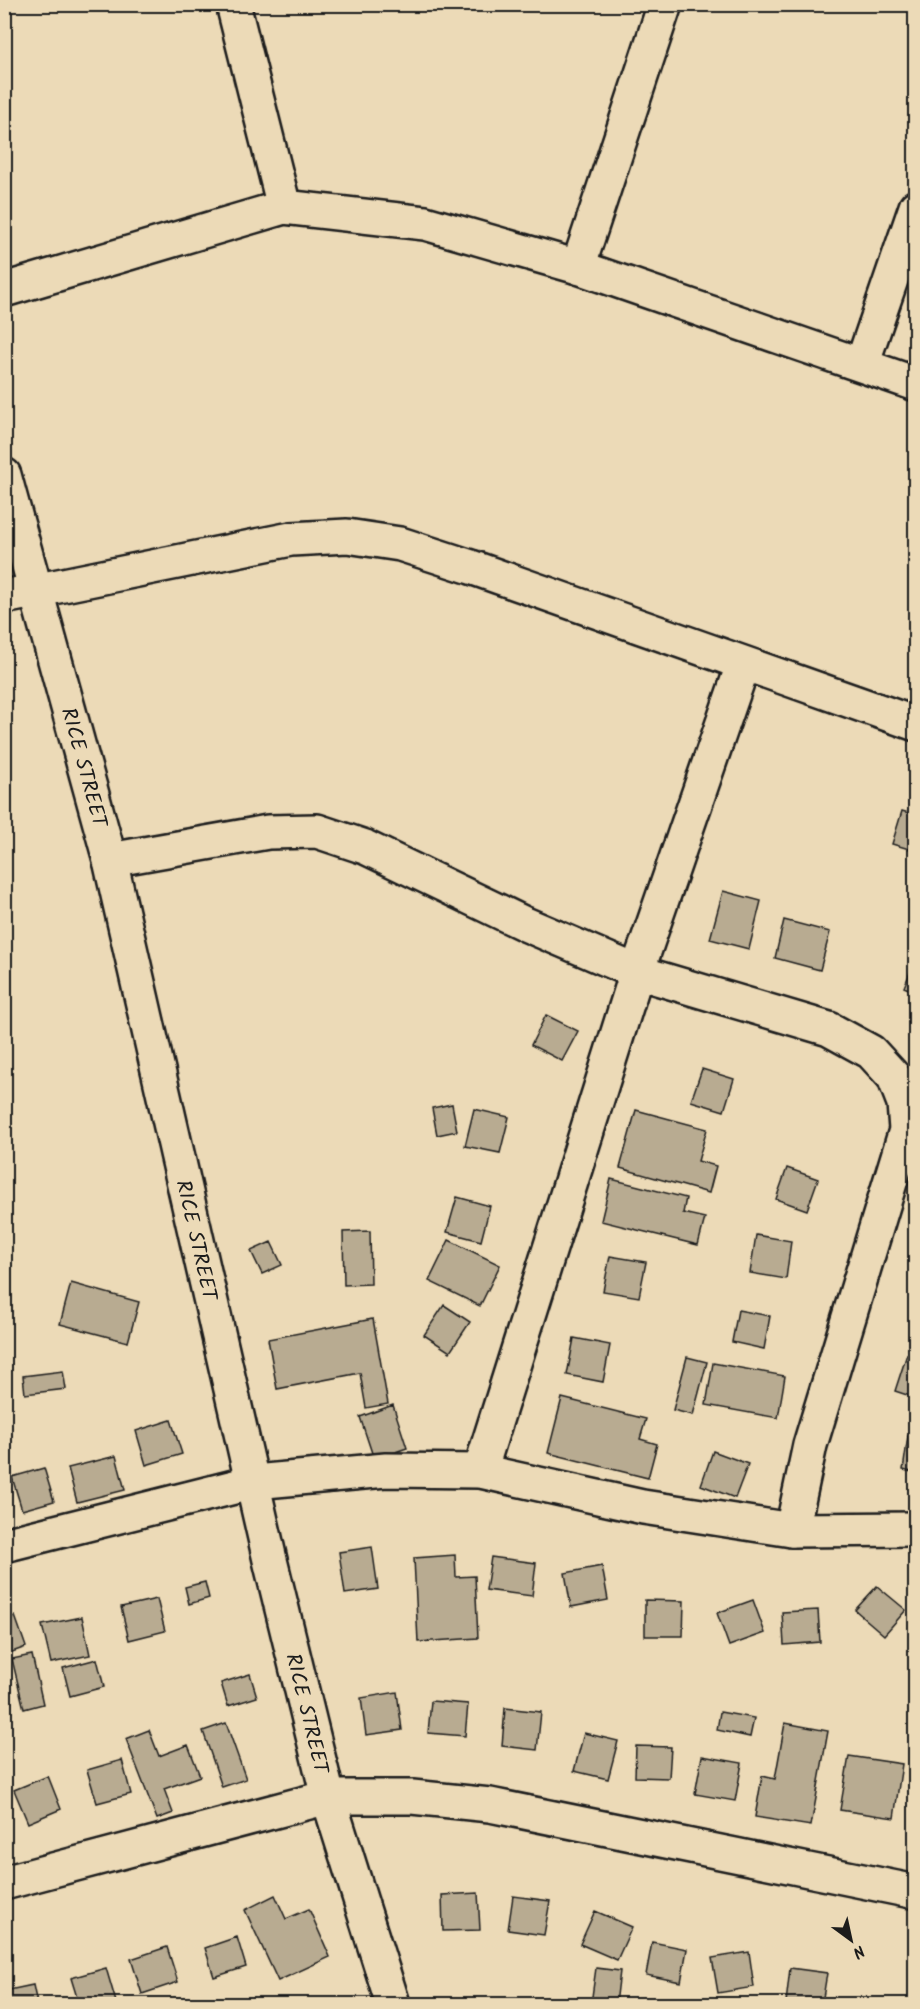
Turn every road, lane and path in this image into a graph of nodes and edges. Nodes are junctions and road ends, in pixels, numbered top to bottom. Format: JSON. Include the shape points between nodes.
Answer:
{"nodes":[{"id":1,"x":233,"y":4,"type":"edge"},
{"id":2,"x":665,"y":4,"type":"edge"},
{"id":3,"x":284,"y":207,"type":"junction"},
{"id":4,"x":915,"y":207,"type":"edge"},
{"id":5,"x":579,"y":267,"type":"junction"},
{"id":6,"x":4,"y":290,"type":"edge"},
{"id":7,"x":862,"y":364,"type":"junction"},
{"id":8,"x":915,"y":384,"type":"edge"},
{"id":9,"x":4,"y":475,"type":"edge"},
{"id":10,"x":19,"y":593,"type":"edge"},
{"id":11,"x":743,"y":665,"type":"junction"},
{"id":12,"x":915,"y":724,"type":"edge"},
{"id":13,"x":110,"y":860,"type":"junction"},
{"id":14,"x":637,"y":972,"type":"junction"},
{"id":15,"x":480,"y":1471,"type":"junction"},
{"id":16,"x":254,"y":1482,"type":"junction"},
{"id":17,"x":792,"y":1530,"type":"junction"},
{"id":18,"x":915,"y":1530,"type":"edge"},
{"id":19,"x":4,"y":1545,"type":"edge"},
{"id":20,"x":328,"y":1797,"type":"junction"},
{"id":21,"x":4,"y":1883,"type":"edge"},
{"id":22,"x":915,"y":1892,"type":"edge"},
{"id":23,"x":393,"y":2004,"type":"edge"}],
"edges":[{"from":1,"to":3,"type":"street"},
{"from":2,"to":5,"type":"street"},
{"from":3,"to":5,"type":"street","via":[[425,222]]},
{"from":3,"to":6,"type":"street"},
{"from":4,"to":7,"type":"street"},
{"from":5,"to":7,"type":"street"},
{"from":7,"to":8,"type":"street"},
{"from":9,"to":10,"type":"street","name":"RICE STREET"},
{"from":10,"to":11,"type":"street","via":[[291,539],[347,536],[400,544],[471,567]]},
{"from":10,"to":13,"type":"street","name":"RICE STREET"},
{"from":11,"to":12,"type":"street"},
{"from":11,"to":14,"type":"street"},
{"from":13,"to":14,"type":"street","via":[[268,832],[316,831],[365,847],[494,910]]},
{"from":13,"to":16,"type":"street","name":"RICE STREET"},
{"from":14,"to":15,"type":"street"},
{"from":14,"to":17,"type":"street","via":[[830,1029],[871,1052],[894,1077],[904,1103],[906,1130],[810,1445]]},
{"from":15,"to":16,"type":"street","via":[[386,1470]]},
{"from":15,"to":17,"type":"street","via":[[643,1507]]},
{"from":16,"to":19,"type":"street"},
{"from":16,"to":20,"type":"street","name":"RICE STREET"},
{"from":17,"to":18,"type":"street"},
{"from":20,"to":21,"type":"street"},
{"from":20,"to":22,"type":"street","via":[[412,1797],[490,1805]]},
{"from":20,"to":23,"type":"street","name":"RICE STREET"}]}
